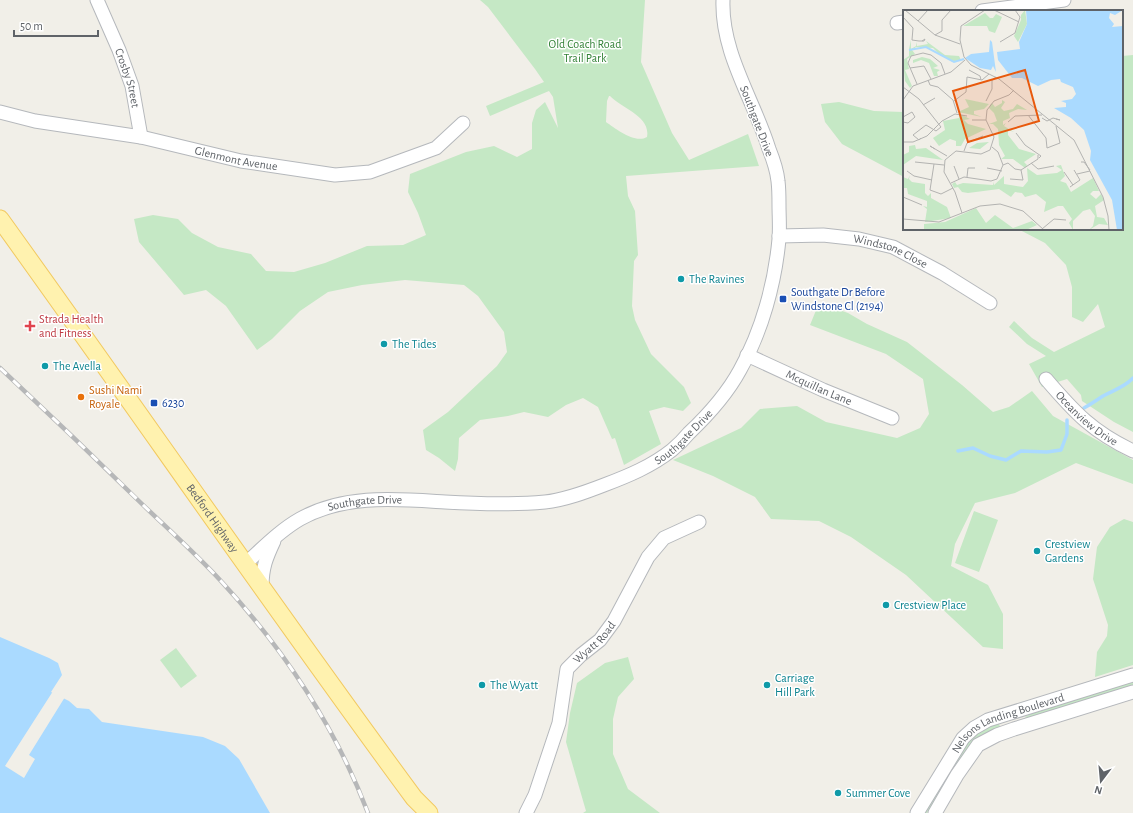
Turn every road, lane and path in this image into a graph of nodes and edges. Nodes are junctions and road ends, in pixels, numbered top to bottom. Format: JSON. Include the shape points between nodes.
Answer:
{"nodes":[{"id":1,"x":97,"y":0,"type":"edge"},
{"id":2,"x":723,"y":0,"type":"edge"},
{"id":3,"x":1064,"y":0,"type":"edge"},
{"id":4,"x":989,"y":10,"type":"edge"},
{"id":5,"x":0,"y":112,"type":"edge"},
{"id":6,"x":463,"y":123,"type":"dead end"},
{"id":7,"x":141,"y":137,"type":"junction"},
{"id":8,"x":0,"y":220,"type":"edge"},
{"id":9,"x":779,"y":236,"type":"junction"},
{"id":10,"x":990,"y":303,"type":"dead end"},
{"id":11,"x":747,"y":355,"type":"junction"},
{"id":12,"x":1046,"y":379,"type":"dead end"},
{"id":13,"x":892,"y":418,"type":"dead end"},
{"id":14,"x":1133,"y":451,"type":"edge"},
{"id":15,"x":698,"y":522,"type":"dead end"},
{"id":16,"x":277,"y":534,"type":"junction"},
{"id":17,"x":245,"y":564,"type":"junction"},
{"id":18,"x":262,"y":587,"type":"junction"},
{"id":19,"x":1133,"y":675,"type":"edge"},
{"id":20,"x":1133,"y":692,"type":"edge"},
{"id":21,"x":429,"y":813,"type":"edge"},
{"id":22,"x":526,"y":813,"type":"edge"},
{"id":23,"x":917,"y":813,"type":"edge"},
{"id":24,"x":935,"y":813,"type":"edge"}],
"edges":[{"from":1,"to":7,"type":"street","name":"Crosby Street","via":[[132,86]]},
{"from":2,"to":9,"type":"street","name":"Southgate Drive","via":[[722,12],[731,50],[769,147],[778,182]]},
{"from":3,"to":4,"type":"street"},
{"from":5,"to":7,"type":"street","name":"Glenmont Avenue","via":[[35,121]]},
{"from":6,"to":7,"type":"street","name":"Glenmont Avenue","via":[[436,148],[370,172],[335,174],[242,161]]},
{"from":8,"to":17,"type":"main road","name":"Bedford Highway"},
{"from":9,"to":10,"type":"street","name":"Windstone Close","via":[[823,235],[859,239],[893,247]]},
{"from":9,"to":11,"type":"street","name":"Southgate Drive","via":[[774,275],[759,326]]},
{"from":11,"to":13,"type":"street","name":"Mcquillan Lane"},
{"from":11,"to":16,"type":"street","name":"Southgate Drive","via":[[740,371],[698,426],[672,450],[618,480],[548,502],[509,504],[406,499],[357,501],[328,507]]},
{"from":12,"to":14,"type":"street","name":"Oceanview Drive","via":[[1070,407],[1092,427]]},
{"from":15,"to":22,"type":"street","name":"Wyatt Road","via":[[664,538],[648,557],[614,621],[600,640],[580,654],[567,670],[559,723],[535,795]]},
{"from":16,"to":17,"type":"street","name":"Southgate Drive"},
{"from":16,"to":18,"type":"street","via":[[262,571]]},
{"from":17,"to":18,"type":"main road","name":"Bedford Highway"},
{"from":18,"to":21,"type":"main road","name":"Bedford Highway","via":[[334,690],[414,798]]},
{"from":19,"to":23,"type":"street","name":"Nelsons Landing Boulevard","via":[[988,720],[974,728],[963,738]]},
{"from":20,"to":24,"type":"street","name":"Nelsons Landing Boulevard","via":[[1008,731],[978,745]]}]}
